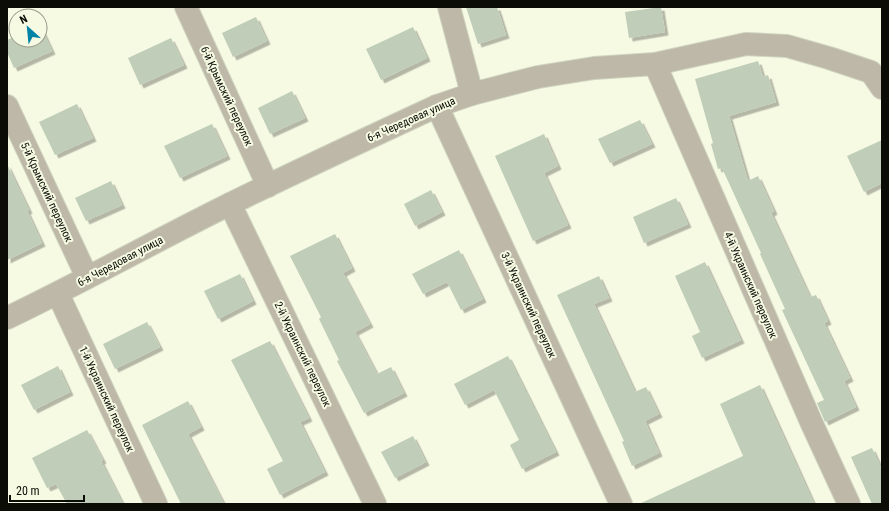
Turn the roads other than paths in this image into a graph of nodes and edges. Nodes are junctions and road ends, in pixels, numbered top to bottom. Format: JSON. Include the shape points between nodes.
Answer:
{"nodes":[{"id":1,"x":186,"y":7,"type":"edge"},
{"id":2,"x":449,"y":7,"type":"edge"},
{"id":3,"x":655,"y":64,"type":"junction"},
{"id":4,"x":877,"y":80,"type":"edge"},
{"id":5,"x":472,"y":94,"type":"junction"},
{"id":6,"x":7,"y":106,"type":"edge"},
{"id":7,"x":437,"y":106,"type":"junction"},
{"id":8,"x":268,"y":186,"type":"junction"},
{"id":9,"x":230,"y":204,"type":"junction"},
{"id":10,"x":87,"y":278,"type":"junction"},
{"id":11,"x":58,"y":294,"type":"junction"},
{"id":12,"x":7,"y":318,"type":"edge"},
{"id":13,"x":156,"y":504,"type":"edge"},
{"id":14,"x":375,"y":504,"type":"edge"},
{"id":15,"x":621,"y":504,"type":"edge"},
{"id":16,"x":849,"y":504,"type":"edge"}],
"edges":[{"from":1,"to":8,"type":"street","name":"6-й Крымский переулок"},
{"from":2,"to":5,"type":"street"},
{"from":3,"to":4,"type":"street","name":"6-я Чередовая улица","via":[[746,44],[787,46],[829,58]]},
{"from":3,"to":5,"type":"street","name":"6-я Чередовая улица","via":[[594,68],[538,77]]},
{"from":3,"to":16,"type":"street","name":"4-й Украинский переулок"},
{"from":5,"to":7,"type":"street","name":"6-я Чередовая улица"},
{"from":6,"to":10,"type":"street","name":"5-й Крымский переулок"},
{"from":7,"to":8,"type":"street","name":"6-я Чередовая улица"},
{"from":7,"to":15,"type":"street","name":"3-й Украинский переулок"},
{"from":8,"to":9,"type":"street","name":"6-я Чередовая улица"},
{"from":9,"to":10,"type":"street","name":"6-я Чередовая улица"},
{"from":9,"to":14,"type":"street","name":"2-й Украинский переулок"},
{"from":10,"to":11,"type":"street","name":"6-я Чередовая улица"},
{"from":11,"to":12,"type":"street","name":"6-я Чередовая улица"},
{"from":11,"to":13,"type":"street","name":"1-й Украинский переулок"}]}
